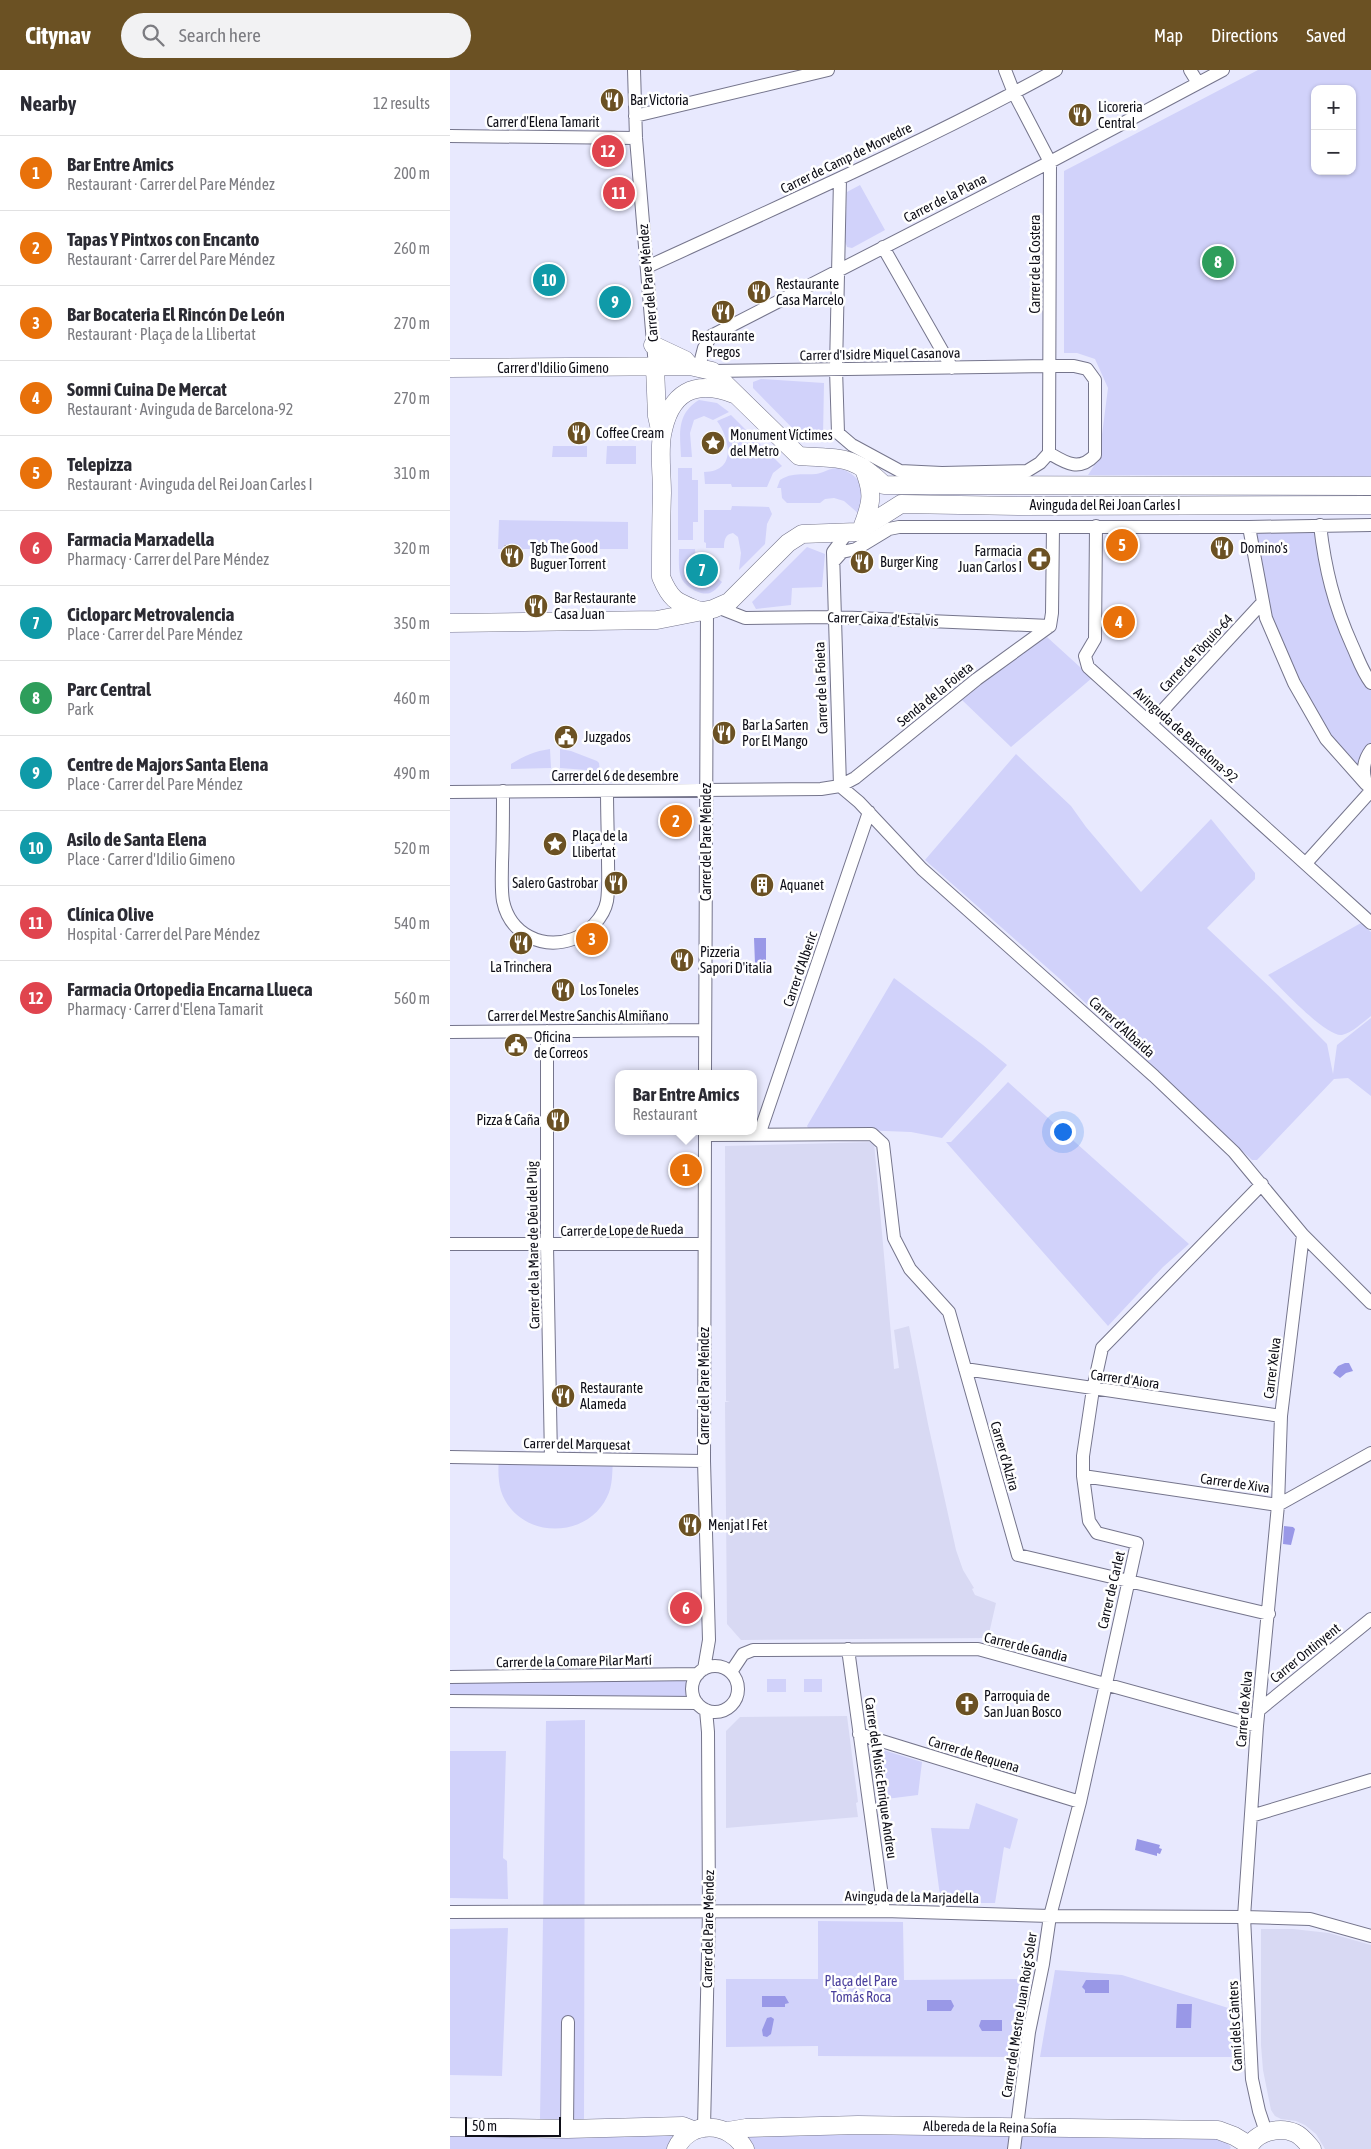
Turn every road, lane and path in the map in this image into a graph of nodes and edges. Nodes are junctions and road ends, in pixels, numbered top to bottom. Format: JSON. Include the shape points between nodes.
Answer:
{"nodes":[{"id":1,"x":634,"y":70,"type":"edge"},
{"id":2,"x":1006,"y":70,"type":"edge"},
{"id":3,"x":1056,"y":70,"type":"edge"},
{"id":4,"x":1190,"y":70,"type":"edge"},
{"id":5,"x":1223,"y":70,"type":"edge"},
{"id":6,"x":822,"y":71,"type":"edge"},
{"id":7,"x":1198,"y":83,"type":"junction"},
{"id":8,"x":1014,"y":93,"type":"junction"},
{"id":9,"x":635,"y":116,"type":"junction"},
{"id":10,"x":450,"y":136,"type":"edge"},
{"id":11,"x":636,"y":138,"type":"junction"},
{"id":12,"x":1050,"y":162,"type":"junction"},
{"id":13,"x":840,"y":179,"type":"junction"},
{"id":14,"x":883,"y":247,"type":"junction"},
{"id":15,"x":646,"y":267,"type":"junction"},
{"id":16,"x":838,"y":270,"type":"junction"},
{"id":17,"x":654,"y":345,"type":"junction"},
{"id":18,"x":1049,"y":366,"type":"junction"},
{"id":19,"x":655,"y":367,"type":"junction"},
{"id":20,"x":450,"y":368,"type":"edge"},
{"id":21,"x":700,"y":368,"type":"junction"},
{"id":22,"x":952,"y":368,"type":"junction"},
{"id":23,"x":836,"y":369,"type":"junction"},
{"id":24,"x":739,"y":396,"type":"junction"},
{"id":25,"x":662,"y":436,"type":"junction"},
{"id":26,"x":1049,"y":453,"type":"junction"},
{"id":27,"x":820,"y":457,"type":"junction"},
{"id":28,"x":863,"y":467,"type":"junction"},
{"id":29,"x":900,"y":471,"type":"junction"},
{"id":30,"x":1371,"y":486,"type":"edge"},
{"id":31,"x":1371,"y":504,"type":"edge"},
{"id":32,"x":1320,"y":525,"type":"junction"},
{"id":33,"x":1371,"y":525,"type":"edge"},
{"id":34,"x":1096,"y":526,"type":"junction"},
{"id":35,"x":1053,"y":527,"type":"junction"},
{"id":36,"x":1249,"y":527,"type":"junction"},
{"id":37,"x":859,"y":529,"type":"junction"},
{"id":38,"x":889,"y":529,"type":"junction"},
{"id":39,"x":834,"y":561,"type":"junction"},
{"id":40,"x":1262,"y":603,"type":"junction"},
{"id":41,"x":709,"y":610,"type":"junction"},
{"id":42,"x":834,"y":616,"type":"junction"},
{"id":43,"x":450,"y":623,"type":"edge"},
{"id":44,"x":1050,"y":626,"type":"junction"},
{"id":45,"x":1371,"y":683,"type":"edge"},
{"id":46,"x":1151,"y":723,"type":"junction"},
{"id":47,"x":1371,"y":750,"type":"edge"},
{"id":48,"x":840,"y":786,"type":"junction"},
{"id":49,"x":1369,"y":789,"type":"edge"},
{"id":50,"x":706,"y":790,"type":"junction"},
{"id":51,"x":503,"y":791,"type":"junction"},
{"id":52,"x":607,"y":791,"type":"junction"},
{"id":53,"x":450,"y":792,"type":"edge"},
{"id":54,"x":869,"y":812,"type":"junction"},
{"id":55,"x":1306,"y":863,"type":"junction"},
{"id":56,"x":1371,"y":923,"type":"edge"},
{"id":57,"x":705,"y":1030,"type":"junction"},
{"id":58,"x":547,"y":1031,"type":"junction"},
{"id":59,"x":450,"y":1032,"type":"edge"},
{"id":60,"x":705,"y":1070,"type":"edge"},
{"id":61,"x":705,"y":1135,"type":"edge"},
{"id":62,"x":759,"y":1135,"type":"joint"},
{"id":63,"x":1262,"y":1184,"type":"junction"},
{"id":64,"x":1303,"y":1235,"type":"junction"},
{"id":65,"x":450,"y":1244,"type":"edge"},
{"id":66,"x":704,"y":1244,"type":"junction"},
{"id":67,"x":547,"y":1246,"type":"junction"},
{"id":68,"x":1371,"y":1303,"type":"edge"},
{"id":69,"x":965,"y":1369,"type":"junction"},
{"id":70,"x":1093,"y":1389,"type":"junction"},
{"id":71,"x":1281,"y":1416,"type":"junction"},
{"id":72,"x":450,"y":1457,"type":"edge"},
{"id":73,"x":551,"y":1458,"type":"junction"},
{"id":74,"x":1368,"y":1460,"type":"edge"},
{"id":75,"x":704,"y":1461,"type":"junction"},
{"id":76,"x":1083,"y":1476,"type":"junction"},
{"id":77,"x":1278,"y":1505,"type":"junction"},
{"id":78,"x":1128,"y":1581,"type":"junction"},
{"id":79,"x":1268,"y":1614,"type":"junction"},
{"id":80,"x":1371,"y":1620,"type":"edge"},
{"id":81,"x":709,"y":1640,"type":"junction"},
{"id":82,"x":848,"y":1649,"type":"junction"},
{"id":83,"x":726,"y":1669,"type":"junction"},
{"id":84,"x":701,"y":1672,"type":"junction"},
{"id":85,"x":450,"y":1677,"type":"edge"},
{"id":86,"x":1106,"y":1683,"type":"junction"},
{"id":87,"x":450,"y":1701,"type":"edge"},
{"id":88,"x":701,"y":1706,"type":"junction"},
{"id":89,"x":1259,"y":1710,"type":"junction"},
{"id":90,"x":721,"y":1711,"type":"junction"},
{"id":91,"x":1257,"y":1726,"type":"junction"},
{"id":92,"x":708,"y":1732,"type":"junction"},
{"id":93,"x":859,"y":1734,"type":"junction"},
{"id":94,"x":1371,"y":1780,"type":"edge"},
{"id":95,"x":1080,"y":1802,"type":"junction"},
{"id":96,"x":1250,"y":1816,"type":"junction"},
{"id":97,"x":884,"y":1910,"type":"junction"},
{"id":98,"x":709,"y":1911,"type":"junction"},
{"id":99,"x":450,"y":1912,"type":"edge"},
{"id":100,"x":1050,"y":1916,"type":"junction"},
{"id":101,"x":1244,"y":1917,"type":"junction"},
{"id":102,"x":1371,"y":1936,"type":"edge"},
{"id":103,"x":568,"y":2022,"type":"dead end"},
{"id":104,"x":450,"y":2127,"type":"edge"},
{"id":105,"x":1016,"y":2128,"type":"junction"},
{"id":106,"x":567,"y":2129,"type":"junction"},
{"id":107,"x":699,"y":2129,"type":"junction"},
{"id":108,"x":728,"y":2131,"type":"junction"},
{"id":109,"x":1266,"y":2132,"type":"junction"},
{"id":110,"x":1248,"y":2147,"type":"edge"},
{"id":111,"x":676,"y":2149,"type":"edge"},
{"id":112,"x":745,"y":2149,"type":"edge"},
{"id":113,"x":1014,"y":2149,"type":"edge"},
{"id":114,"x":1312,"y":2149,"type":"edge"}],
"edges":[{"from":1,"to":9,"type":"street","name":"Carrer del Pare Méndez"},
{"from":2,"to":8,"type":"street"},
{"from":3,"to":8,"type":"street","name":"Carrer de Camp de Morvedre"},
{"from":4,"to":7,"type":"street"},
{"from":5,"to":7,"type":"street","name":"Carrer de la Plana"},
{"from":6,"to":9,"type":"street"},
{"from":7,"to":12,"type":"street","name":"Carrer de la Plana"},
{"from":8,"to":12,"type":"street"},
{"from":8,"to":13,"type":"street","name":"Carrer de Camp de Morvedre"},
{"from":9,"to":11,"type":"street","name":"Carrer del Pare Méndez"},
{"from":10,"to":11,"type":"street","name":"Carrer d'Elena Tamarit"},
{"from":11,"to":15,"type":"street","name":"Carrer del Pare Méndez"},
{"from":12,"to":14,"type":"street","name":"Carrer de la Plana"},
{"from":12,"to":18,"type":"street","name":"Carrer de la Costera"},
{"from":13,"to":15,"type":"street","name":"Carrer de Camp de Morvedre"},
{"from":13,"to":16,"type":"street"},
{"from":14,"to":16,"type":"street","name":"Carrer de la Plana"},
{"from":14,"to":22,"type":"street"},
{"from":15,"to":17,"type":"street","name":"Carrer del Pare Méndez"},
{"from":16,"to":21,"type":"street","name":"Carrer de la Plana","via":[[711,336],[704,348]]},
{"from":16,"to":23,"type":"street"},
{"from":17,"to":19,"type":"street","name":"Carrer del Pare Méndez"},
{"from":17,"to":21,"type":"street","name":"Avinguda del Rei Joan Carles I"},
{"from":18,"to":22,"type":"street","name":"Carrer d'Isidre Miquel Casanova"},
{"from":18,"to":26,"type":"street","name":"Carrer de la Costera"},
{"from":18,"to":26,"type":"street","via":[[1087,369],[1095,380],[1095,455],[1088,463],[1068,465]]},
{"from":19,"to":20,"type":"street","name":"Carrer d'Idilio Gimeno"},
{"from":19,"to":21,"type":"street"},
{"from":19,"to":25,"type":"street","name":"Carrer del Pare Méndez","via":[[657,416]]},
{"from":21,"to":23,"type":"street","name":"Carrer d'Isidre Miquel Casanova"},
{"from":21,"to":24,"type":"street","name":"Avinguda del Rei Joan Carles I"},
{"from":22,"to":23,"type":"street","name":"Carrer d'Isidre Miquel Casanova"},
{"from":23,"to":29,"type":"street","name":"Avinguda del Rei Joan Carles I","via":[[838,433],[852,445]]},
{"from":24,"to":25,"type":"street","name":"Carrer del Pare Méndez","via":[[698,387],[680,396],[670,411]]},
{"from":24,"to":27,"type":"street","name":"Avinguda del Rei Joan Carles I","via":[[799,456]]},
{"from":25,"to":41,"type":"street","name":"Carrer del Pare Méndez","via":[[661,577],[668,594],[680,604]]},
{"from":26,"to":29,"type":"street","name":"Avinguda del Rei Joan Carles I","via":[[1027,471]]},
{"from":27,"to":28,"type":"street","name":"Avinguda del Rei Joan Carles I","via":[[842,458]]},
{"from":27,"to":29,"type":"street","name":"Avinguda del Rei Joan Carles I","via":[[846,450],[882,472]]},
{"from":28,"to":30,"type":"street","name":"Avinguda del Rei Joan Carles I","via":[[884,485]]},
{"from":28,"to":37,"type":"street","via":[[872,489],[869,511]]},
{"from":31,"to":37,"type":"street","name":"Avinguda del Rei Joan Carles I","via":[[901,504]]},
{"from":32,"to":33,"type":"street","name":"Avinguda del Rei Joan Carles I"},
{"from":32,"to":36,"type":"street","name":"Avinguda del Rei Joan Carles I"},
{"from":32,"to":45,"type":"street","via":[[1328,581],[1335,603]]},
{"from":34,"to":35,"type":"street","name":"Avinguda del Rei Joan Carles I"},
{"from":34,"to":36,"type":"street","name":"Avinguda del Rei Joan Carles I"},
{"from":34,"to":46,"type":"street","name":"Avinguda de Barcelona-92","via":[[1096,639],[1085,656],[1088,667]]},
{"from":35,"to":38,"type":"street","name":"Avinguda del Rei Joan Carles I"},
{"from":35,"to":44,"type":"street"},
{"from":36,"to":40,"type":"street"},
{"from":37,"to":38,"type":"street","name":"Avinguda del Rei Joan Carles I"},
{"from":37,"to":39,"type":"street","name":"Carrer de la Foieta","via":[[833,552]]},
{"from":37,"to":41,"type":"street","via":[[802,534],[788,543],[729,602]]},
{"from":38,"to":39,"type":"street","name":"Avinguda del Rei Joan Carles I","via":[[856,549],[842,552]]},
{"from":39,"to":42,"type":"street","name":"Carrer de la Foieta"},
{"from":40,"to":46,"type":"street","name":"Carrer de Tòquio-64"},
{"from":40,"to":49,"type":"street","via":[[1294,683],[1326,739]]},
{"from":41,"to":42,"type":"street","name":"Carrer Caixa d'Estalvis","via":[[745,618]]},
{"from":41,"to":43,"type":"street","via":[[657,620]]},
{"from":41,"to":50,"type":"street","name":"Carrer del Pare Méndez"},
{"from":42,"to":44,"type":"street","name":"Carrer Caixa d'Estalvis"},
{"from":42,"to":48,"type":"street","name":"Carrer de la Foieta"},
{"from":44,"to":48,"type":"street","name":"Senda de la Foieta","via":[[964,689],[855,778]]},
{"from":46,"to":55,"type":"street","name":"Avinguda de Barcelona-92"},
{"from":47,"to":49,"type":"street","via":[[1364,773]]},
{"from":48,"to":50,"type":"street","name":"Carrer del 6 de desembre"},
{"from":48,"to":54,"type":"street","name":"Carrer d'Albaida"},
{"from":49,"to":55,"type":"street"},
{"from":50,"to":52,"type":"street","name":"Carrer del 6 de desembre"},
{"from":50,"to":57,"type":"street","name":"Carrer del Pare Méndez"},
{"from":51,"to":52,"type":"street","name":"Carrer del 6 de desembre"},
{"from":51,"to":52,"type":"street","via":[[503,903],[511,920],[526,936],[554,943],[575,938],[590,928],[607,902]]},
{"from":51,"to":53,"type":"street","name":"Carrer del 6 de desembre"},
{"from":54,"to":62,"type":"street","name":"Carrer d'Alberic"},
{"from":54,"to":63,"type":"street","name":"Carrer d'Albaida","via":[[922,869],[1146,1070],[1234,1152]]},
{"from":55,"to":56,"type":"street","name":"Avinguda de Barcelona-92"},
{"from":57,"to":58,"type":"street","name":"Carrer del Mestre Sanchis Almiñano"},
{"from":57,"to":60,"type":"street","name":"Carrer del Pare Méndez"},
{"from":58,"to":59,"type":"street","name":"Carrer del Mestre Sanchis Almiñano"},
{"from":58,"to":67,"type":"street","name":"Carrer de la Mare de Déu del Puig"},
{"from":61,"to":66,"type":"street","name":"Carrer del Pare Méndez"},
{"from":62,"to":69,"type":"street","name":"Carrer d'Alzira","via":[[872,1134],[883,1144],[894,1238],[910,1269],[949,1312]]},
{"from":63,"to":64,"type":"street","name":"Carrer d'Albaida"},
{"from":63,"to":70,"type":"street","name":"Carrer de Carlet","via":[[1102,1348]]},
{"from":64,"to":68,"type":"street","name":"Carrer d'Albaida"},
{"from":64,"to":71,"type":"street","name":"Carrer Xelva"},
{"from":65,"to":67,"type":"street","name":"Carrer de Lope de Rueda"},
{"from":66,"to":67,"type":"street","name":"Carrer de Lope de Rueda"},
{"from":66,"to":75,"type":"street","name":"Carrer del Pare Méndez"},
{"from":67,"to":73,"type":"street","name":"Carrer de la Mare de Déu del Puig"},
{"from":69,"to":70,"type":"street","name":"Carrer d'Aiora"},
{"from":69,"to":78,"type":"street","name":"Carrer d'Alzira","via":[[1018,1555]]},
{"from":70,"to":71,"type":"street","name":"Carrer d'Aiora"},
{"from":70,"to":76,"type":"street","name":"Carrer de Carlet"},
{"from":71,"to":77,"type":"street","name":"Carrer Xelva"},
{"from":72,"to":73,"type":"street","name":"Carrer del Marquesat"},
{"from":73,"to":75,"type":"street","name":"Carrer del Marquesat"},
{"from":74,"to":77,"type":"street","name":"Carrer de Xiva"},
{"from":75,"to":81,"type":"street","name":"Carrer del Pare Méndez"},
{"from":76,"to":77,"type":"street","name":"Carrer de Xiva"},
{"from":76,"to":78,"type":"street","name":"Carrer de Carlet","via":[[1089,1521],[1096,1533],[1137,1543]]},
{"from":77,"to":79,"type":"street","name":"Carrer de Xelva"},
{"from":78,"to":79,"type":"street","name":"Carrer d'Alzira"},
{"from":78,"to":86,"type":"street","name":"Carrer de Carlet"},
{"from":79,"to":89,"type":"street","name":"Carrer de Xelva"},
{"from":80,"to":89,"type":"street","name":"Carrer Ontinyent"},
{"from":81,"to":83,"type":"street","name":"Carrer del Pare Méndez"},
{"from":81,"to":84,"type":"street","name":"Carrer del Pare Méndez"},
{"from":82,"to":83,"type":"street","name":"Carrer de Gandia","via":[[753,1650]]},
{"from":82,"to":86,"type":"street","name":"Carrer de Gandia","via":[[978,1649]]},
{"from":82,"to":93,"type":"street","name":"Carrer del Músic Enrique Andreu"},
{"from":83,"to":84,"type":"street"},
{"from":83,"to":90,"type":"street","via":[[736,1679],[737,1696]]},
{"from":84,"to":85,"type":"street","name":"Carrer de la Comare Pilar Martí"},
{"from":84,"to":88,"type":"street","via":[[693,1685]]},
{"from":86,"to":91,"type":"street","name":"Carrer de Gandia"},
{"from":86,"to":95,"type":"street","name":"Carrer de Carlet"},
{"from":87,"to":88,"type":"street"},
{"from":88,"to":90,"type":"street"},
{"from":88,"to":92,"type":"street","name":"Carrer del Pare Méndez"},
{"from":89,"to":91,"type":"street","name":"Carrer de Xelva"},
{"from":90,"to":92,"type":"street"},
{"from":91,"to":96,"type":"street","name":"Carrer de Xelva"},
{"from":92,"to":98,"type":"street","name":"Carrer del Pare Méndez"},
{"from":93,"to":95,"type":"street","name":"Carrer de Requena"},
{"from":93,"to":97,"type":"street","name":"Carrer del Músic Enrique Andreu"},
{"from":94,"to":96,"type":"street"},
{"from":95,"to":100,"type":"street","name":"Carrer de Carlet"},
{"from":96,"to":101,"type":"street","name":"Carrer de Xelva"},
{"from":97,"to":98,"type":"street","name":"Avinguda de la Marjadella"},
{"from":97,"to":100,"type":"street","name":"Avinguda de la Marjadella"},
{"from":98,"to":99,"type":"street","name":"Avinguda de la Marjadella"},
{"from":98,"to":107,"type":"street","name":"Carrer del Pare Méndez"},
{"from":100,"to":101,"type":"street","name":"Avinguda de la Marjadella"},
{"from":100,"to":105,"type":"street","name":"Carrer del Mestre Juan Roig Soler"},
{"from":101,"to":102,"type":"street","name":"Avinguda de la Marjadella","via":[[1310,1919]]},
{"from":101,"to":109,"type":"street","name":"Camí dels Cànters","via":[[1252,2079]]},
{"from":103,"to":106,"type":"street"},
{"from":104,"to":106,"type":"street"},
{"from":105,"to":108,"type":"street","name":"Albereda de la Reina Sofía","via":[[858,2125]]},
{"from":105,"to":110,"type":"street","name":"Albereda de la Reina Sofía","via":[[1218,2130],[1234,2136]]},
{"from":105,"to":113,"type":"street","name":"Carrer del Mestre Juan Roig Soler"},
{"from":106,"to":107,"type":"street","via":[[683,2126]]},
{"from":107,"to":108,"type":"street","via":[[718,2127]]},
{"from":107,"to":111,"type":"street","via":[[684,2137]]},
{"from":108,"to":112,"type":"street"},
{"from":109,"to":110,"type":"street"},
{"from":109,"to":114,"type":"street","via":[[1283,2130],[1295,2133]]}]}
